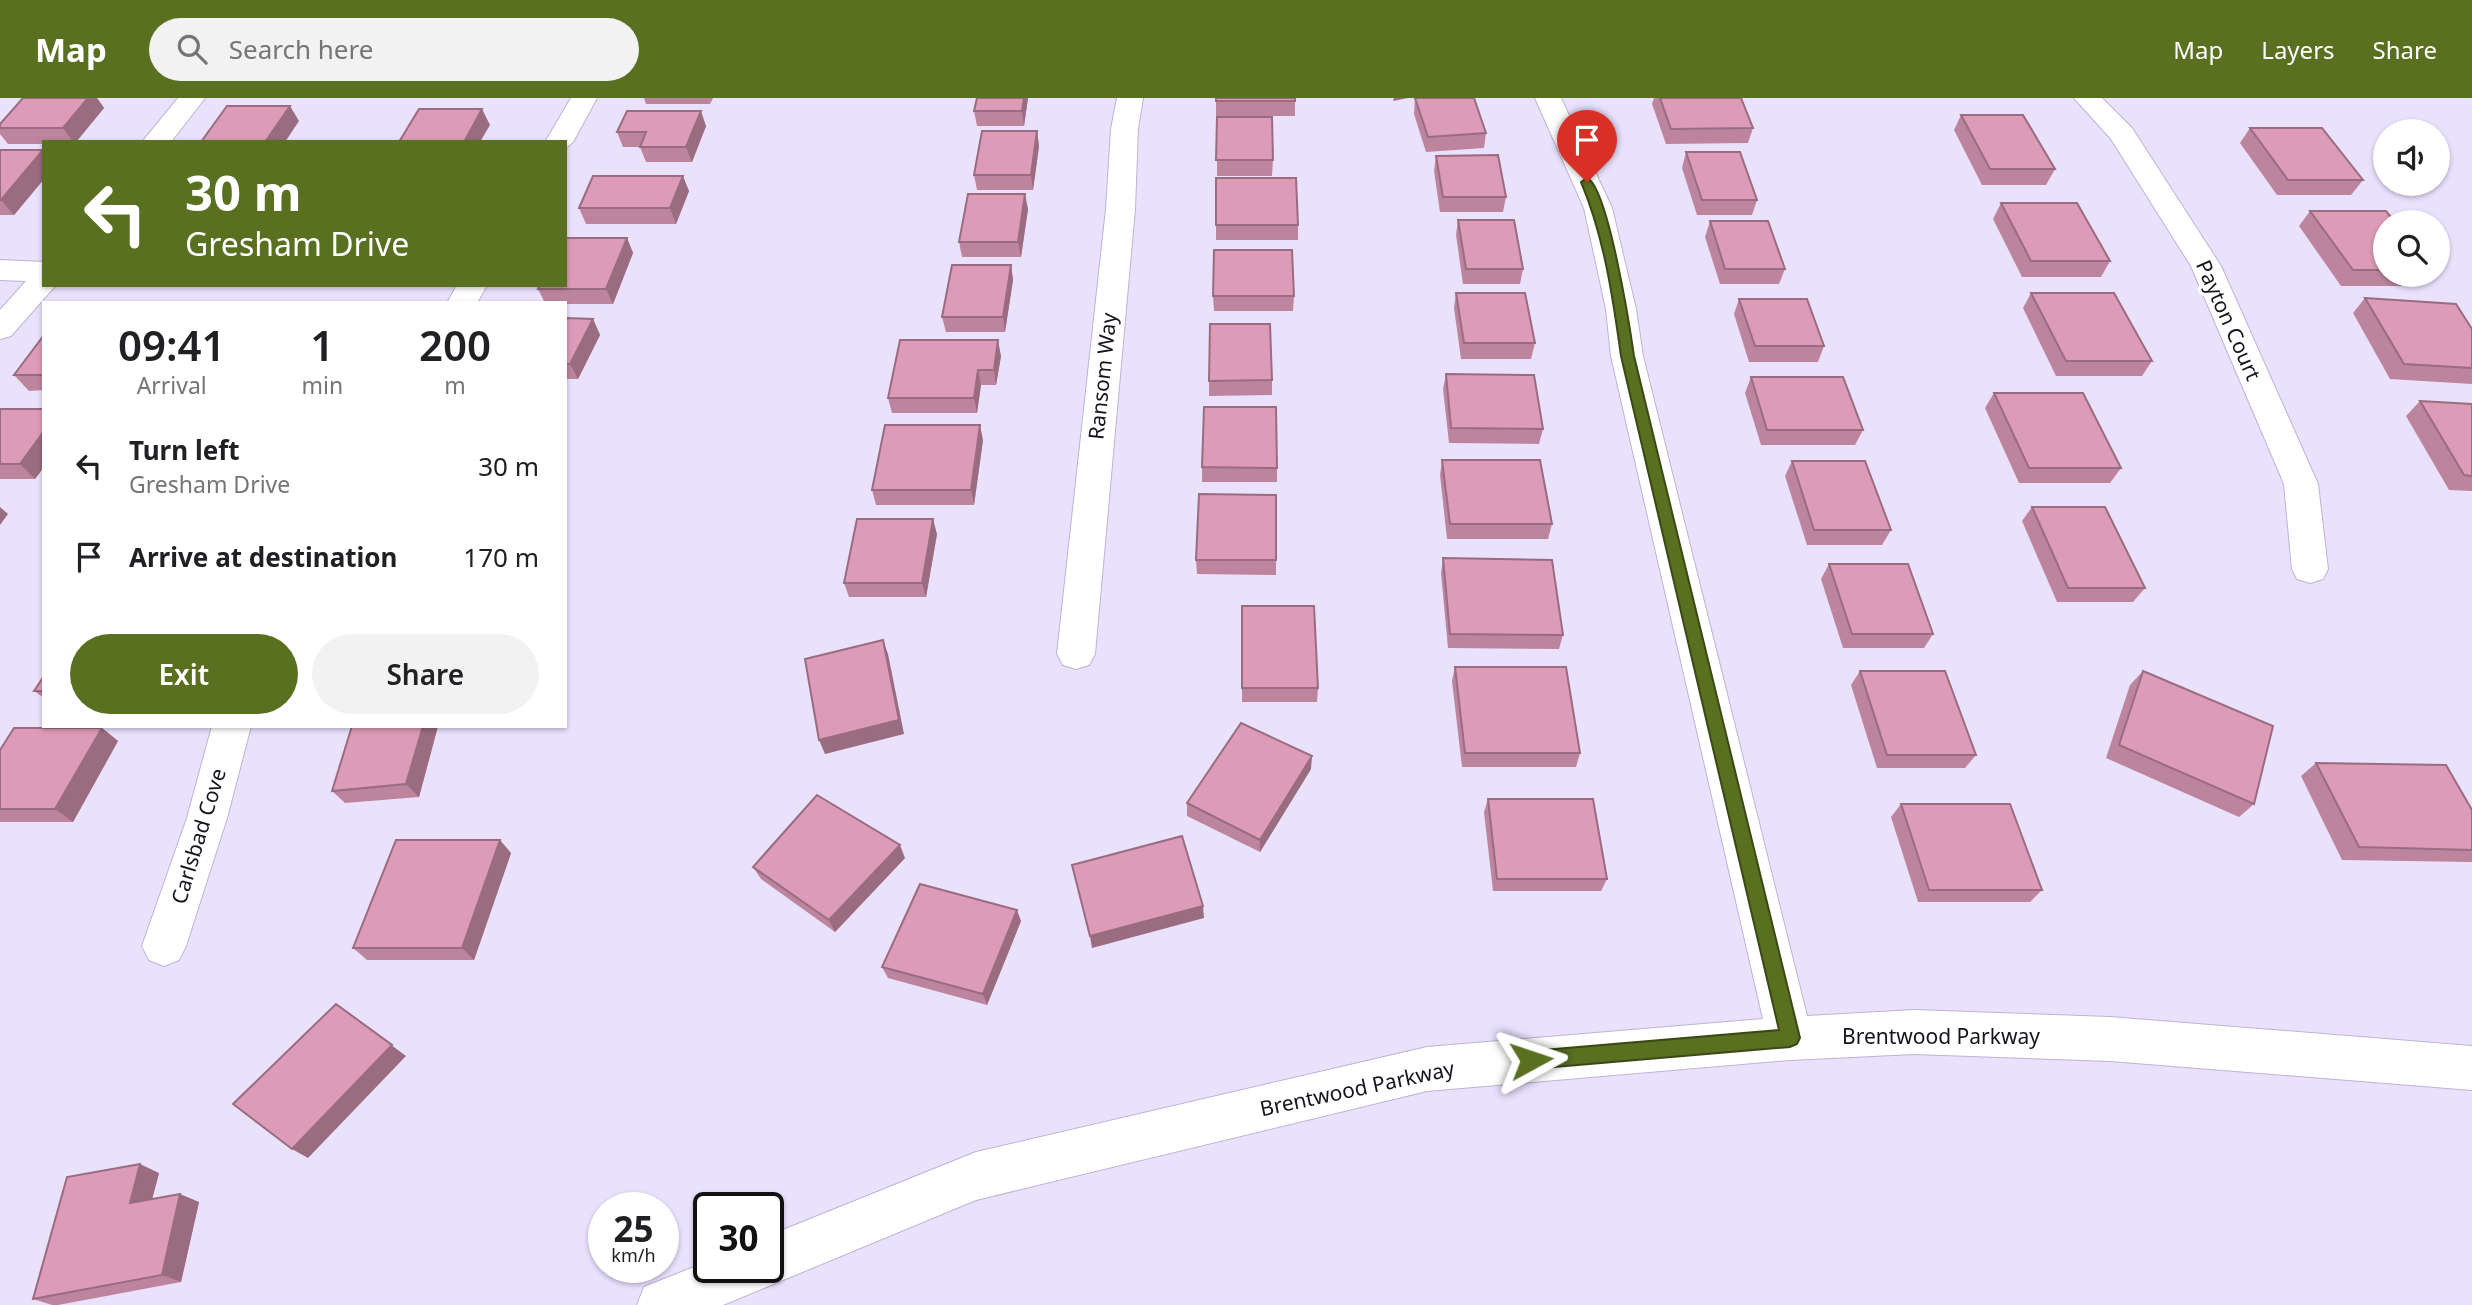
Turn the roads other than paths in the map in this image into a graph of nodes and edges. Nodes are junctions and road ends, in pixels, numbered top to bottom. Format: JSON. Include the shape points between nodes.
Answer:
{"nodes":[{"id":1,"x":191,"y":98,"type":"edge"},
{"id":2,"x":584,"y":98,"type":"edge"},
{"id":3,"x":1130,"y":98,"type":"edge"},
{"id":4,"x":1548,"y":98,"type":"edge"},
{"id":5,"x":2087,"y":98,"type":"edge"},
{"id":6,"x":158,"y":140,"type":"edge"},
{"id":7,"x":560,"y":140,"type":"edge"},
{"id":8,"x":0,"y":270,"type":"edge"},
{"id":9,"x":42,"y":272,"type":"edge"},
{"id":10,"x":42,"y":282,"type":"edge"},
{"id":11,"x":0,"y":329,"type":"edge"},
{"id":12,"x":2310,"y":569,"type":"dead end"},
{"id":13,"x":1076,"y":654,"type":"dead end"},
{"id":14,"x":231,"y":728,"type":"edge"},
{"id":15,"x":164,"y":946,"type":"dead end"},
{"id":16,"x":1790,"y":1038,"type":"junction"},
{"id":17,"x":2472,"y":1068,"type":"edge"},
{"id":18,"x":784,"y":1254,"type":"edge"},
{"id":19,"x":716,"y":1283,"type":"edge"},
{"id":20,"x":662,"y":1305,"type":"edge"}],
"edges":[{"from":1,"to":6,"type":"street"},
{"from":2,"to":7,"type":"street"},
{"from":3,"to":13,"type":"street","name":"Ransom Way"},
{"from":4,"to":16,"type":"street","via":[[1598,208],[1627,356]]},
{"from":5,"to":12,"type":"street","name":"Payton Court","via":[[2122,134],[2206,265],[2301,484]]},
{"from":8,"to":9,"type":"street"},
{"from":10,"to":11,"type":"street"},
{"from":14,"to":15,"type":"street","name":"Carlsbad Cove"},
{"from":16,"to":17,"type":"street","name":"Brentwood Parkway","via":[[1914,1032],[2110,1040]]},
{"from":16,"to":18,"type":"street","name":"Brentwood Parkway","via":[[1427,1069],[976,1176]]},
{"from":19,"to":20,"type":"street"}]}
